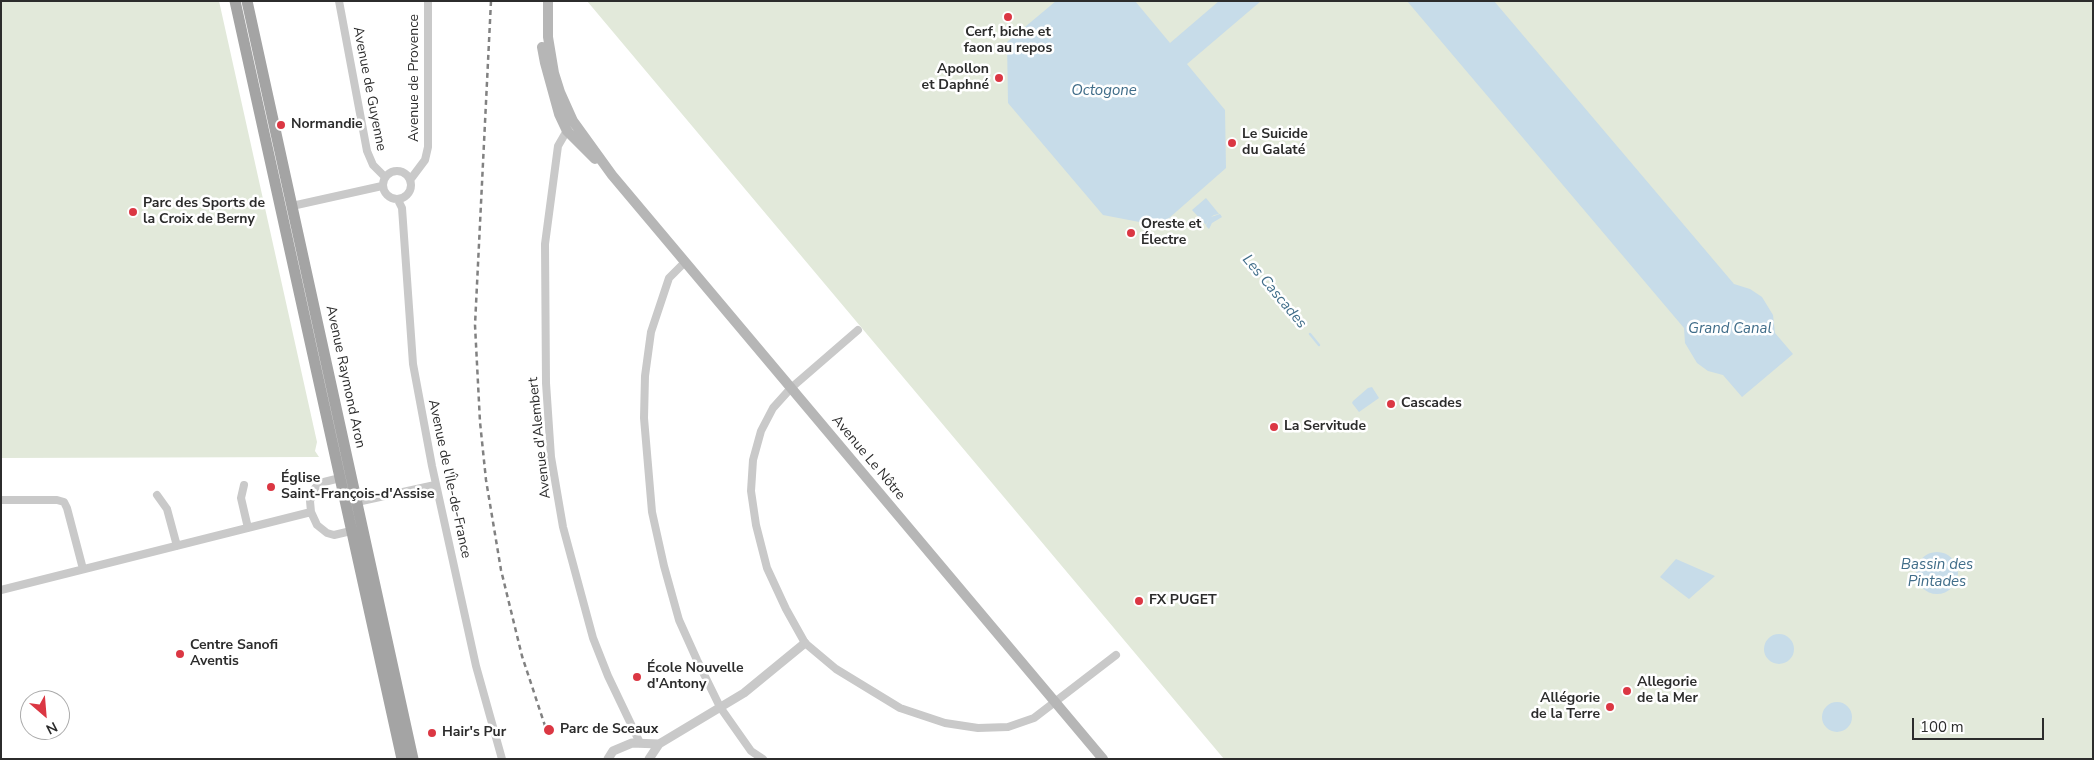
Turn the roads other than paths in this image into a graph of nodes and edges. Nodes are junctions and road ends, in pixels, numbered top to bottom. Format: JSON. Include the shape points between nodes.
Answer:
{"nodes":[{"id":1,"x":235,"y":1,"type":"edge"},
{"id":2,"x":247,"y":1,"type":"edge"},
{"id":3,"x":339,"y":1,"type":"edge"},
{"id":4,"x":428,"y":1,"type":"edge"},
{"id":5,"x":542,"y":1,"type":"edge"},
{"id":6,"x":548,"y":1,"type":"edge"},
{"id":7,"x":573,"y":121,"type":"junction"},
{"id":8,"x":567,"y":130,"type":"junction"},
{"id":9,"x":612,"y":175,"type":"junction"},
{"id":10,"x":385,"y":177,"type":"junction"},
{"id":11,"x":410,"y":180,"type":"junction"},
{"id":12,"x":382,"y":186,"type":"junction"},
{"id":13,"x":398,"y":200,"type":"junction"},
{"id":14,"x":292,"y":206,"type":"junction"},
{"id":15,"x":685,"y":262,"type":"junction"},
{"id":16,"x":858,"y":330,"type":"dead end"},
{"id":17,"x":791,"y":388,"type":"junction"},
{"id":18,"x":340,"y":478,"type":"junction"},
{"id":19,"x":244,"y":485,"type":"dead end"},
{"id":20,"x":435,"y":485,"type":"junction"},
{"id":21,"x":157,"y":495,"type":"dead end"},
{"id":22,"x":1,"y":500,"type":"edge"},
{"id":23,"x":357,"y":502,"type":"junction"},
{"id":24,"x":311,"y":512,"type":"junction"},
{"id":25,"x":248,"y":528,"type":"junction"},
{"id":26,"x":351,"y":531,"type":"junction"},
{"id":27,"x":177,"y":546,"type":"junction"},
{"id":28,"x":83,"y":570,"type":"junction"},
{"id":29,"x":1,"y":590,"type":"edge"},
{"id":30,"x":805,"y":643,"type":"junction"},
{"id":31,"x":1116,"y":655,"type":"dead end"},
{"id":32,"x":1055,"y":703,"type":"junction"},
{"id":33,"x":720,"y":707,"type":"junction"},
{"id":34,"x":640,"y":743,"type":"junction"},
{"id":35,"x":659,"y":744,"type":"junction"},
{"id":36,"x":751,"y":751,"type":"junction"},
{"id":37,"x":402,"y":759,"type":"edge"},
{"id":38,"x":413,"y":759,"type":"edge"},
{"id":39,"x":502,"y":759,"type":"edge"},
{"id":40,"x":608,"y":759,"type":"edge"},
{"id":41,"x":649,"y":759,"type":"edge"},
{"id":42,"x":755,"y":759,"type":"edge"},
{"id":43,"x":763,"y":759,"type":"edge"},
{"id":44,"x":1103,"y":759,"type":"edge"}],
"edges":[{"from":1,"to":18,"type":"main road","name":"Avenue Raymond Aron"},
{"from":2,"to":14,"type":"main road","name":"Avenue Raymond Aron"},
{"from":3,"to":10,"type":"street","name":"Avenue de Guyenne","via":[[368,150],[373,165]]},
{"from":4,"to":11,"type":"street","name":"Avenue de Provence","via":[[428,147],[425,160]]},
{"from":5,"to":8,"type":"main road","via":[[541,38],[545,63],[559,114]]},
{"from":6,"to":7,"type":"main road","name":"Avenue Le Nôtre","via":[[548,37],[554,73]]},
{"from":7,"to":8,"type":"street","name":"Avenue d'Alembert"},
{"from":7,"to":9,"type":"main road","name":"Avenue Le Nôtre"},
{"from":8,"to":9,"type":"main road","name":"Avenue Le Nôtre"},
{"from":8,"to":34,"type":"street","name":"Avenue d'Alembert","via":[[558,146],[545,244],[546,383],[552,457],[563,527],[592,638]]},
{"from":9,"to":15,"type":"main road","name":"Avenue Le Nôtre"},
{"from":10,"to":11,"type":"street","via":[[400,171]]},
{"from":10,"to":12,"type":"street"},
{"from":11,"to":13,"type":"street","via":[[409,193]]},
{"from":12,"to":13,"type":"street","via":[[389,198]]},
{"from":12,"to":14,"type":"street"},
{"from":13,"to":20,"type":"street","name":"Avenue de l'Île-de-France","via":[[402,208],[413,364]]},
{"from":14,"to":23,"type":"main road","name":"Avenue Raymond Aron"},
{"from":15,"to":17,"type":"main road","name":"Avenue Le Nôtre"},
{"from":15,"to":33,"type":"street","via":[[669,278],[651,332],[645,376],[646,462],[652,512],[680,620]]},
{"from":16,"to":17,"type":"street"},
{"from":17,"to":30,"type":"street","via":[[773,408],[761,432],[753,460],[751,491],[767,568]]},
{"from":17,"to":32,"type":"main road","name":"Avenue Le Nôtre"},
{"from":18,"to":24,"type":"street","via":[[315,488],[310,501]]},
{"from":18,"to":26,"type":"main road","name":"Avenue Raymond Aron"},
{"from":19,"to":25,"type":"street","via":[[241,498]]},
{"from":20,"to":23,"type":"street"},
{"from":20,"to":39,"type":"street","name":"Avenue de l'Île-de-France","via":[[476,666]]},
{"from":21,"to":27,"type":"street","via":[[167,509]]},
{"from":22,"to":28,"type":"street","via":[[64,502]]},
{"from":23,"to":38,"type":"main road","name":"Avenue Raymond Aron"},
{"from":24,"to":25,"type":"street"},
{"from":24,"to":26,"type":"street","via":[[317,525],[327,533],[334,535]]},
{"from":25,"to":27,"type":"street"},
{"from":26,"to":37,"type":"main road","name":"Avenue Raymond Aron"},
{"from":27,"to":28,"type":"street"},
{"from":28,"to":29,"type":"street"},
{"from":30,"to":32,"type":"street","via":[[836,669],[886,701],[945,723],[978,728],[1008,727],[1034,718]]},
{"from":30,"to":33,"type":"street","via":[[744,694]]},
{"from":31,"to":32,"type":"street"},
{"from":32,"to":44,"type":"main road","name":"Avenue Le Nôtre"},
{"from":33,"to":35,"type":"street"},
{"from":33,"to":36,"type":"street"},
{"from":34,"to":35,"type":"street"},
{"from":34,"to":40,"type":"street","via":[[613,751]]},
{"from":34,"to":41,"type":"street"},
{"from":35,"to":41,"type":"street"},
{"from":36,"to":42,"type":"street"},
{"from":36,"to":43,"type":"street"}]}
